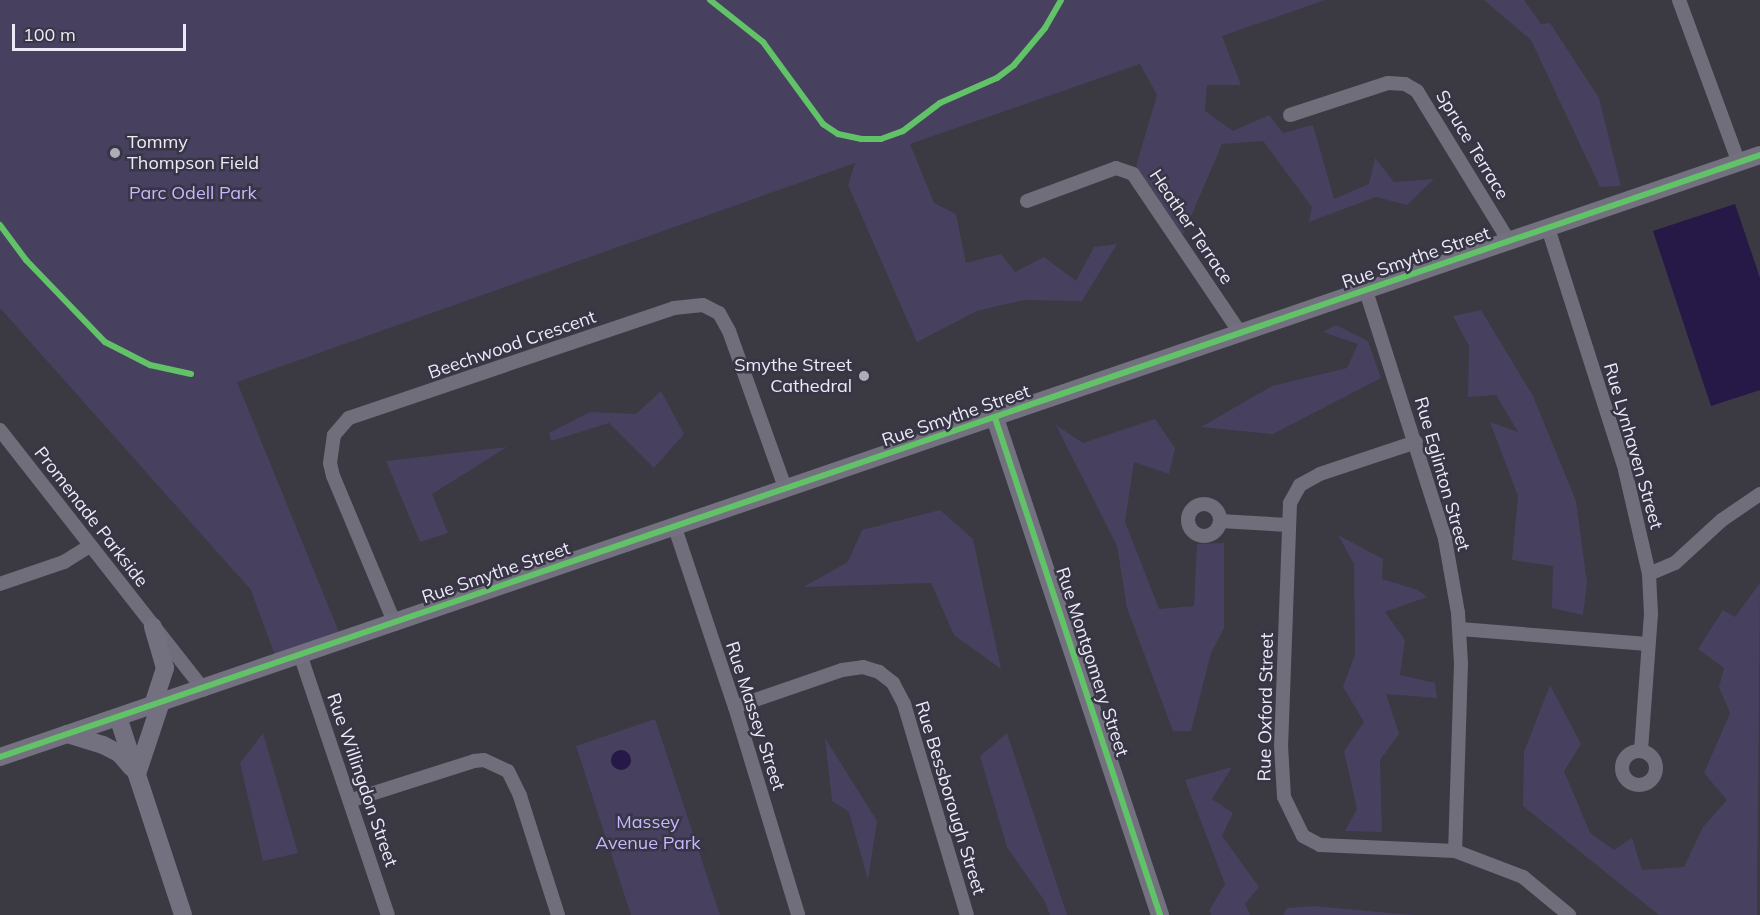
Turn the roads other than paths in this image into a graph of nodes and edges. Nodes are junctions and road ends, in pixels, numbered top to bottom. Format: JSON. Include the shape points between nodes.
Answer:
{"nodes":[{"id":1,"x":1679,"y":0,"type":"edge"},
{"id":2,"x":1290,"y":115,"type":"dead end"},
{"id":3,"x":1760,"y":155,"type":"edge"},
{"id":4,"x":1738,"y":162,"type":"junction"},
{"id":5,"x":1028,"y":201,"type":"dead end"},
{"id":6,"x":1548,"y":228,"type":"junction"},
{"id":7,"x":1509,"y":241,"type":"junction"},
{"id":8,"x":1366,"y":291,"type":"junction"},
{"id":9,"x":1241,"y":334,"type":"junction"},
{"id":10,"x":995,"y":418,"type":"junction"},
{"id":11,"x":0,"y":430,"type":"edge"},
{"id":12,"x":1416,"y":442,"type":"junction"},
{"id":13,"x":786,"y":490,"type":"junction"},
{"id":14,"x":1760,"y":494,"type":"edge"},
{"id":15,"x":1220,"y":521,"type":"dead end"},
{"id":16,"x":1288,"y":525,"type":"junction"},
{"id":17,"x":675,"y":528,"type":"junction"},
{"id":18,"x":90,"y":546,"type":"junction"},
{"id":19,"x":1649,"y":574,"type":"junction"},
{"id":20,"x":0,"y":584,"type":"edge"},
{"id":21,"x":395,"y":624,"type":"junction"},
{"id":22,"x":153,"y":627,"type":"junction"},
{"id":23,"x":1460,"y":629,"type":"junction"},
{"id":24,"x":1647,"y":644,"type":"junction"},
{"id":25,"x":300,"y":657,"type":"junction"},
{"id":26,"x":204,"y":690,"type":"junction"},
{"id":27,"x":157,"y":704,"type":"junction"},
{"id":28,"x":735,"y":706,"type":"junction"},
{"id":29,"x":118,"y":717,"type":"junction"},
{"id":30,"x":67,"y":735,"type":"junction"},
{"id":31,"x":1641,"y":751,"type":"dead end"},
{"id":32,"x":0,"y":757,"type":"edge"},
{"id":33,"x":137,"y":774,"type":"junction"},
{"id":34,"x":352,"y":800,"type":"junction"},
{"id":35,"x":1455,"y":851,"type":"junction"},
{"id":36,"x":183,"y":915,"type":"edge"},
{"id":37,"x":388,"y":915,"type":"edge"},
{"id":38,"x":558,"y":915,"type":"edge"},
{"id":39,"x":798,"y":915,"type":"edge"},
{"id":40,"x":967,"y":915,"type":"edge"},
{"id":41,"x":1160,"y":915,"type":"edge"},
{"id":42,"x":1569,"y":915,"type":"edge"}],
"edges":[{"from":1,"to":4,"type":"street"},
{"from":2,"to":7,"type":"street","name":"Spruce Terrace","via":[[1388,83],[1406,84],[1418,91]]},
{"from":3,"to":4,"type":"main road","name":"Rue Smythe Street"},
{"from":4,"to":6,"type":"main road","name":"Rue Smythe Street"},
{"from":5,"to":9,"type":"street","name":"Heather Terrace","via":[[1116,168],[1132,174]]},
{"from":6,"to":7,"type":"main road","name":"Rue Smythe Street"},
{"from":6,"to":19,"type":"street","name":"Rue Lynhaven Street","via":[[1625,470]]},
{"from":7,"to":8,"type":"main road","name":"Rue Smythe Street"},
{"from":8,"to":9,"type":"main road","name":"Rue Smythe Street"},
{"from":8,"to":12,"type":"street","name":"Rue Eglinton Street"},
{"from":9,"to":10,"type":"main road","name":"Rue Smythe Street"},
{"from":10,"to":13,"type":"main road","name":"Rue Smythe Street"},
{"from":10,"to":41,"type":"main road","name":"Rue Montgomery Street"},
{"from":11,"to":18,"type":"street","name":"Promenade Parkside"},
{"from":12,"to":16,"type":"street","name":"Rue Oxford Street","via":[[1300,485],[1290,503]]},
{"from":12,"to":23,"type":"street","name":"Rue Eglinton Street","via":[[1445,539]]},
{"from":13,"to":17,"type":"main road","name":"Rue Smythe Street"},
{"from":13,"to":21,"type":"street","name":"Beechwood Crescent","via":[[729,331],[719,313],[703,305],[674,308],[349,418],[334,435],[330,463]]},
{"from":14,"to":19,"type":"street","via":[[1722,520],[1675,563]]},
{"from":15,"to":16,"type":"street"},
{"from":16,"to":35,"type":"street","name":"Rue Oxford Street","via":[[1281,745],[1284,797],[1292,821],[1303,836],[1320,844]]},
{"from":17,"to":21,"type":"main road","name":"Rue Smythe Street"},
{"from":17,"to":28,"type":"street","name":"Rue Massey Street"},
{"from":18,"to":20,"type":"street","via":[[64,562]]},
{"from":18,"to":22,"type":"street","name":"Promenade Parkside"},
{"from":19,"to":24,"type":"street","name":"Rue Lynhaven Street","via":[[1651,615]]},
{"from":21,"to":25,"type":"main road","name":"Rue Smythe Street"},
{"from":22,"to":26,"type":"street","name":"Promenade Parkside"},
{"from":22,"to":27,"type":"main road","via":[[165,668]]},
{"from":23,"to":24,"type":"street"},
{"from":23,"to":35,"type":"street","name":"Rue Eglinton Street"},
{"from":24,"to":31,"type":"street","name":"Rue Lynhaven Street"},
{"from":25,"to":26,"type":"main road","name":"Rue Smythe Street"},
{"from":25,"to":34,"type":"street","name":"Rue Willingdon Street"},
{"from":26,"to":27,"type":"main road","name":"Rue Smythe Street"},
{"from":27,"to":29,"type":"main road","name":"Rue Smythe Street"},
{"from":27,"to":33,"type":"main road"},
{"from":28,"to":39,"type":"street","name":"Rue Massey Street"},
{"from":28,"to":40,"type":"street","name":"Rue Bessborough Street","via":[[842,670],[871,669],[893,684],[904,704]]},
{"from":29,"to":30,"type":"main road","name":"Rue Smythe Street"},
{"from":29,"to":33,"type":"main road"},
{"from":30,"to":32,"type":"main road","name":"Rue Smythe Street"},
{"from":30,"to":33,"type":"main road","via":[[119,753]]},
{"from":33,"to":36,"type":"main road"},
{"from":34,"to":37,"type":"street","name":"Rue Willingdon Street"},
{"from":34,"to":38,"type":"street","via":[[474,761],[484,760],[508,771],[520,796]]},
{"from":35,"to":42,"type":"street","name":"Rue Oxford Street","via":[[1523,877]]}]}
